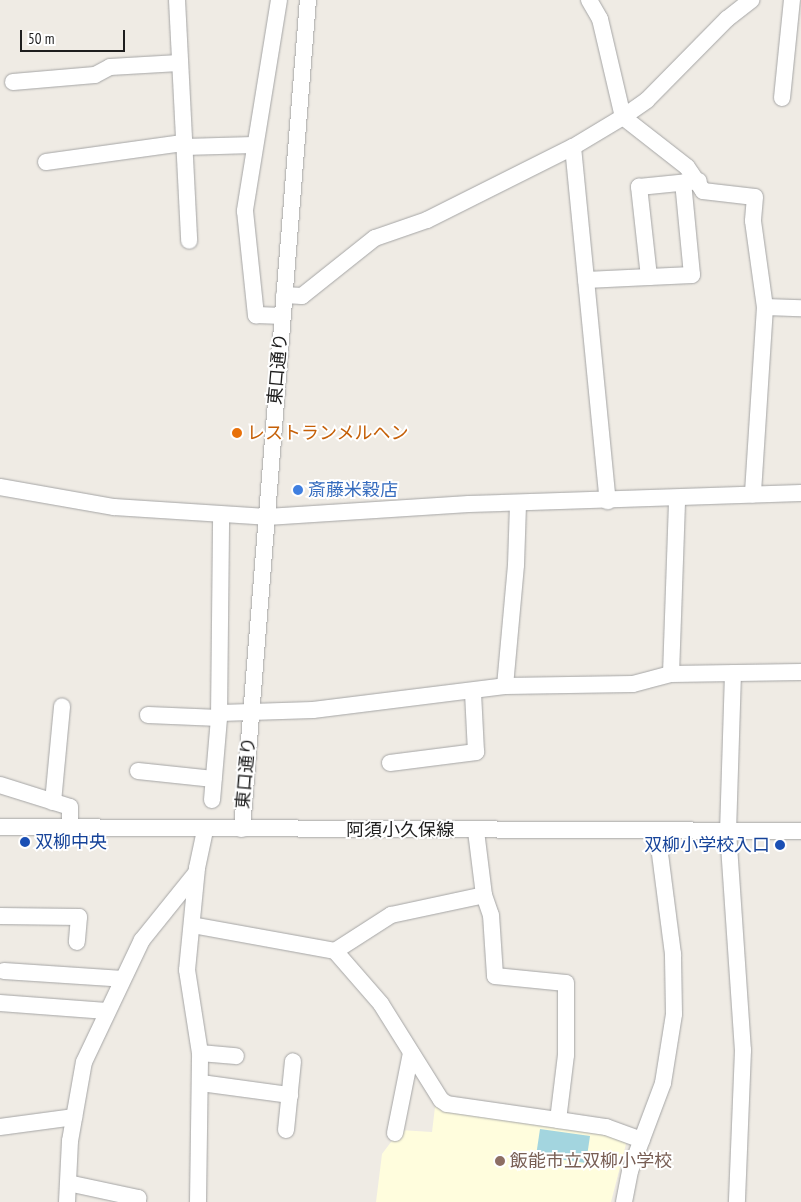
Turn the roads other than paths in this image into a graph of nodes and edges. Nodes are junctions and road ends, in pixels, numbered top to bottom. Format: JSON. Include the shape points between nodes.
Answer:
{"nodes":[{"id":1,"x":177,"y":0,"type":"edge"},
{"id":2,"x":279,"y":0,"type":"edge"},
{"id":3,"x":308,"y":0,"type":"edge"},
{"id":4,"x":589,"y":0,"type":"edge"},
{"id":5,"x":603,"y":0,"type":"edge"},
{"id":6,"x":751,"y":0,"type":"edge"},
{"id":7,"x":792,"y":0,"type":"edge"},
{"id":8,"x":600,"y":19,"type":"junction"},
{"id":9,"x":178,"y":63,"type":"junction"},
{"id":10,"x":13,"y":82,"type":"dead end"},
{"id":11,"x":782,"y":98,"type":"dead end"},
{"id":12,"x":623,"y":117,"type":"junction"},
{"id":13,"x":184,"y":145,"type":"junction"},
{"id":14,"x":254,"y":145,"type":"junction"},
{"id":15,"x":573,"y":147,"type":"junction"},
{"id":16,"x":46,"y":162,"type":"dead end"},
{"id":17,"x":690,"y":182,"type":"junction"},
{"id":18,"x":190,"y":241,"type":"dead end"},
{"id":19,"x":649,"y":277,"type":"junction"},
{"id":20,"x":586,"y":280,"type":"junction"},
{"id":21,"x":284,"y":295,"type":"junction"},
{"id":22,"x":765,"y":307,"type":"junction"},
{"id":23,"x":801,"y":308,"type":"edge"},
{"id":24,"x":282,"y":316,"type":"junction"},
{"id":25,"x":0,"y":487,"type":"edge"},
{"id":26,"x":801,"y":493,"type":"edge"},
{"id":27,"x":753,"y":495,"type":"junction"},
{"id":28,"x":677,"y":498,"type":"junction"},
{"id":29,"x":608,"y":501,"type":"junction"},
{"id":30,"x":518,"y":504,"type":"junction"},
{"id":31,"x":221,"y":516,"type":"junction"},
{"id":32,"x":267,"y":517,"type":"junction"},
{"id":33,"x":801,"y":672,"type":"edge"},
{"id":34,"x":732,"y":673,"type":"junction"},
{"id":35,"x":671,"y":674,"type":"junction"},
{"id":36,"x":505,"y":686,"type":"junction"},
{"id":37,"x":473,"y":692,"type":"junction"},
{"id":38,"x":62,"y":706,"type":"dead end"},
{"id":39,"x":251,"y":714,"type":"junction"},
{"id":40,"x":148,"y":715,"type":"dead end"},
{"id":41,"x":220,"y":715,"type":"junction"},
{"id":42,"x":390,"y":763,"type":"dead end"},
{"id":43,"x":138,"y":771,"type":"dead end"},
{"id":44,"x":214,"y":779,"type":"junction"},
{"id":45,"x":0,"y":785,"type":"edge"},
{"id":46,"x":212,"y":800,"type":"dead end"},
{"id":47,"x":53,"y":802,"type":"junction"},
{"id":48,"x":0,"y":827,"type":"edge"},
{"id":49,"x":70,"y":827,"type":"junction"},
{"id":50,"x":205,"y":829,"type":"junction"},
{"id":51,"x":242,"y":829,"type":"junction"},
{"id":52,"x":476,"y":830,"type":"junction"},
{"id":53,"x":657,"y":831,"type":"junction"},
{"id":54,"x":728,"y":831,"type":"junction"},
{"id":55,"x":801,"y":831,"type":"edge"},
{"id":56,"x":196,"y":873,"type":"junction"},
{"id":57,"x":484,"y":895,"type":"junction"},
{"id":58,"x":0,"y":916,"type":"edge"},
{"id":59,"x":192,"y":925,"type":"junction"},
{"id":60,"x":77,"y":942,"type":"dead end"},
{"id":61,"x":335,"y":951,"type":"junction"},
{"id":62,"x":4,"y":971,"type":"dead end"},
{"id":63,"x":123,"y":979,"type":"junction"},
{"id":64,"x":0,"y":1003,"type":"edge"},
{"id":65,"x":107,"y":1011,"type":"junction"},
{"id":66,"x":412,"y":1052,"type":"junction"},
{"id":67,"x":200,"y":1053,"type":"junction"},
{"id":68,"x":236,"y":1056,"type":"dead end"},
{"id":69,"x":293,"y":1062,"type":"dead end"},
{"id":70,"x":200,"y":1083,"type":"junction"},
{"id":71,"x":290,"y":1095,"type":"junction"},
{"id":72,"x":74,"y":1117,"type":"junction"},
{"id":73,"x":558,"y":1120,"type":"junction"},
{"id":74,"x":0,"y":1127,"type":"edge"},
{"id":75,"x":286,"y":1130,"type":"dead end"},
{"id":76,"x":395,"y":1133,"type":"dead end"},
{"id":77,"x":642,"y":1140,"type":"junction"},
{"id":78,"x":68,"y":1183,"type":"junction"},
{"id":79,"x":67,"y":1202,"type":"edge"},
{"id":80,"x":138,"y":1202,"type":"edge"},
{"id":81,"x":198,"y":1202,"type":"edge"},
{"id":82,"x":624,"y":1202,"type":"edge"},
{"id":83,"x":737,"y":1202,"type":"edge"}],
"edges":[{"from":1,"to":9,"type":"street"},
{"from":2,"to":14,"type":"street"},
{"from":3,"to":21,"type":"street","name":"東口通り"},
{"from":4,"to":8,"type":"street"},
{"from":5,"to":8,"type":"street"},
{"from":6,"to":12,"type":"street","via":[[727,19],[647,100]]},
{"from":7,"to":11,"type":"street"},
{"from":8,"to":12,"type":"street"},
{"from":9,"to":10,"type":"street","via":[[110,67],[96,76]]},
{"from":9,"to":13,"type":"street"},
{"from":12,"to":15,"type":"street"},
{"from":12,"to":17,"type":"street","via":[[687,167]]},
{"from":13,"to":14,"type":"street"},
{"from":13,"to":16,"type":"street"},
{"from":13,"to":18,"type":"street"},
{"from":14,"to":24,"type":"street","via":[[245,211],[256,315]]},
{"from":15,"to":20,"type":"street"},
{"from":15,"to":21,"type":"street","via":[[427,220],[375,238],[302,296]]},
{"from":17,"to":19,"type":"street","via":[[692,276]]},
{"from":17,"to":19,"type":"street","via":[[639,187]]},
{"from":17,"to":22,"type":"street","via":[[703,191],[756,197],[753,221]]},
{"from":19,"to":20,"type":"street"},
{"from":20,"to":29,"type":"street"},
{"from":21,"to":24,"type":"street","name":"東口通り"},
{"from":22,"to":23,"type":"street"},
{"from":22,"to":27,"type":"street"},
{"from":24,"to":32,"type":"street","name":"東口通り"},
{"from":25,"to":31,"type":"street","via":[[114,507]]},
{"from":26,"to":27,"type":"street"},
{"from":27,"to":28,"type":"street"},
{"from":28,"to":29,"type":"street"},
{"from":28,"to":35,"type":"street"},
{"from":29,"to":30,"type":"street"},
{"from":30,"to":32,"type":"street"},
{"from":30,"to":36,"type":"street"},
{"from":31,"to":32,"type":"street"},
{"from":31,"to":41,"type":"street"},
{"from":32,"to":39,"type":"street","name":"東口通り"},
{"from":33,"to":34,"type":"street"},
{"from":34,"to":35,"type":"street"},
{"from":34,"to":54,"type":"street"},
{"from":35,"to":36,"type":"street","via":[[633,684]]},
{"from":36,"to":37,"type":"street"},
{"from":37,"to":39,"type":"street"},
{"from":37,"to":42,"type":"street","via":[[476,752]]},
{"from":38,"to":47,"type":"street"},
{"from":39,"to":41,"type":"street"},
{"from":39,"to":51,"type":"street","name":"東口通り"},
{"from":40,"to":41,"type":"street"},
{"from":41,"to":44,"type":"street"},
{"from":43,"to":44,"type":"street"},
{"from":44,"to":46,"type":"street"},
{"from":45,"to":47,"type":"street"},
{"from":47,"to":49,"type":"street","via":[[70,807]]},
{"from":48,"to":49,"type":"street","name":"阿須小久保線"},
{"from":49,"to":50,"type":"street","name":"阿須小久保線"},
{"from":50,"to":51,"type":"street","name":"阿須小久保線"},
{"from":50,"to":56,"type":"street"},
{"from":51,"to":52,"type":"street","name":"阿須小久保線"},
{"from":52,"to":53,"type":"street","name":"阿須小久保線"},
{"from":52,"to":57,"type":"street"},
{"from":53,"to":54,"type":"street","name":"阿須小久保線"},
{"from":53,"to":77,"type":"street","via":[[674,954],[674,1014],[664,1083]]},
{"from":54,"to":55,"type":"street","name":"阿須小久保線"},
{"from":54,"to":83,"type":"street","via":[[743,1050]]},
{"from":56,"to":59,"type":"street"},
{"from":56,"to":63,"type":"street","via":[[142,940]]},
{"from":57,"to":61,"type":"street","via":[[391,915]]},
{"from":57,"to":73,"type":"street","via":[[491,915],[495,976],[566,983],[566,1055]]},
{"from":58,"to":60,"type":"street","via":[[79,918]]},
{"from":59,"to":61,"type":"street"},
{"from":59,"to":67,"type":"street","via":[[187,970]]},
{"from":61,"to":66,"type":"street","via":[[382,1004]]},
{"from":62,"to":63,"type":"street"},
{"from":63,"to":65,"type":"street"},
{"from":64,"to":65,"type":"street"},
{"from":65,"to":72,"type":"street","via":[[84,1062]]},
{"from":66,"to":73,"type":"street","via":[[441,1100],[447,1104]]},
{"from":66,"to":76,"type":"street"},
{"from":67,"to":68,"type":"street"},
{"from":67,"to":70,"type":"street"},
{"from":69,"to":71,"type":"street"},
{"from":70,"to":71,"type":"street"},
{"from":70,"to":81,"type":"street"},
{"from":71,"to":75,"type":"street"},
{"from":72,"to":74,"type":"street"},
{"from":72,"to":78,"type":"street"},
{"from":73,"to":77,"type":"street","via":[[606,1126]]},
{"from":77,"to":82,"type":"street","via":[[630,1171]]},
{"from":78,"to":79,"type":"street"},
{"from":78,"to":80,"type":"street","via":[[138,1198]]}]}
